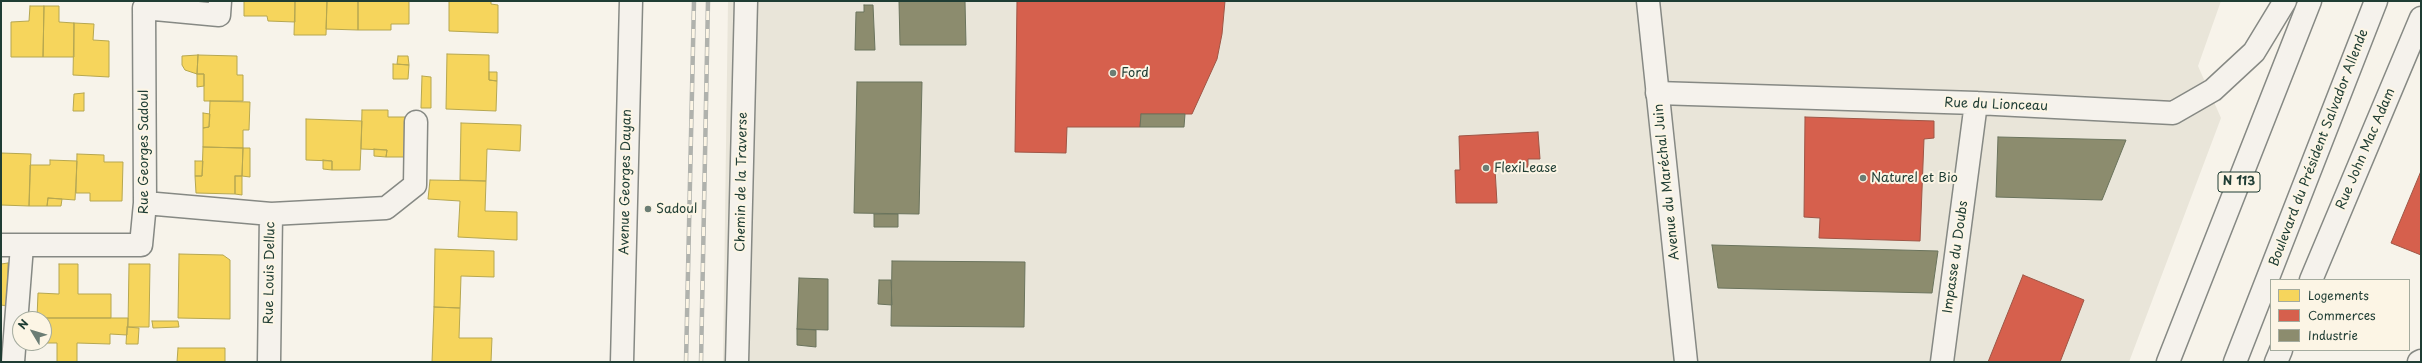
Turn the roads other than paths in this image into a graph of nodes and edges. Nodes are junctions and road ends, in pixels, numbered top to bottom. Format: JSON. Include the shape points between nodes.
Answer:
{"nodes":[{"id":1,"x":220,"y":1,"type":"edge"},
{"id":2,"x":631,"y":1,"type":"edge"},
{"id":3,"x":746,"y":1,"type":"edge"},
{"id":4,"x":1648,"y":1,"type":"edge"},
{"id":5,"x":2285,"y":1,"type":"edge"},
{"id":6,"x":2310,"y":1,"type":"edge"},
{"id":7,"x":2376,"y":1,"type":"edge"},
{"id":8,"x":139,"y":4,"type":"edge"},
{"id":9,"x":2421,"y":18,"type":"edge"},
{"id":10,"x":1657,"y":93,"type":"junction"},
{"id":11,"x":1976,"y":104,"type":"junction"},
{"id":12,"x":416,"y":122,"type":"dead end"},
{"id":13,"x":145,"y":203,"type":"junction"},
{"id":14,"x":270,"y":214,"type":"junction"},
{"id":15,"x":11,"y":246,"type":"edge"},
{"id":16,"x":2310,"y":279,"type":"edge"},
{"id":17,"x":2281,"y":351,"type":"edge"},
{"id":18,"x":13,"y":362,"type":"edge"},
{"id":19,"x":269,"y":362,"type":"edge"},
{"id":20,"x":622,"y":362,"type":"edge"},
{"id":21,"x":737,"y":362,"type":"edge"},
{"id":22,"x":1686,"y":362,"type":"edge"},
{"id":23,"x":1942,"y":362,"type":"edge"},
{"id":24,"x":2168,"y":362,"type":"edge"},
{"id":25,"x":2235,"y":362,"type":"edge"},
{"id":26,"x":2276,"y":362,"type":"edge"}],
"edges":[{"from":1,"to":8,"type":"street","name":"Rue Georges Sadoul","via":[[219,15]]},
{"from":2,"to":20,"type":"street","name":"Avenue Georges Dayan"},
{"from":3,"to":21,"type":"street","name":"Chemin de la Traverse"},
{"from":4,"to":10,"type":"street","name":"Avenue du Maréchal Juin"},
{"from":5,"to":11,"type":"street","name":"Rue du Lionceau","via":[[2254,52],[2213,90],[2173,113]]},
{"from":6,"to":24,"type":"street","number":"N 113"},
{"from":7,"to":25,"type":"street","name":"Boulevard du Président Salvador Allende"},
{"from":8,"to":13,"type":"street","name":"Rue Georges Sadoul"},
{"from":9,"to":16,"type":"street","name":"Rue John Mac Adam"},
{"from":10,"to":11,"type":"street","name":"Rue du Lionceau"},
{"from":10,"to":22,"type":"street","name":"Avenue du Maréchal Juin"},
{"from":11,"to":23,"type":"street","name":"Impasse du Doubs"},
{"from":12,"to":14,"type":"street","via":[[415,185],[386,208]]},
{"from":13,"to":14,"type":"street","name":"Rue Louis Delluc"},
{"from":13,"to":15,"type":"street","name":"Rue Georges Sadoul","via":[[141,245]]},
{"from":14,"to":19,"type":"street","name":"Rue Louis Delluc"},
{"from":15,"to":18,"type":"street"},
{"from":17,"to":26,"type":"street"}]}
